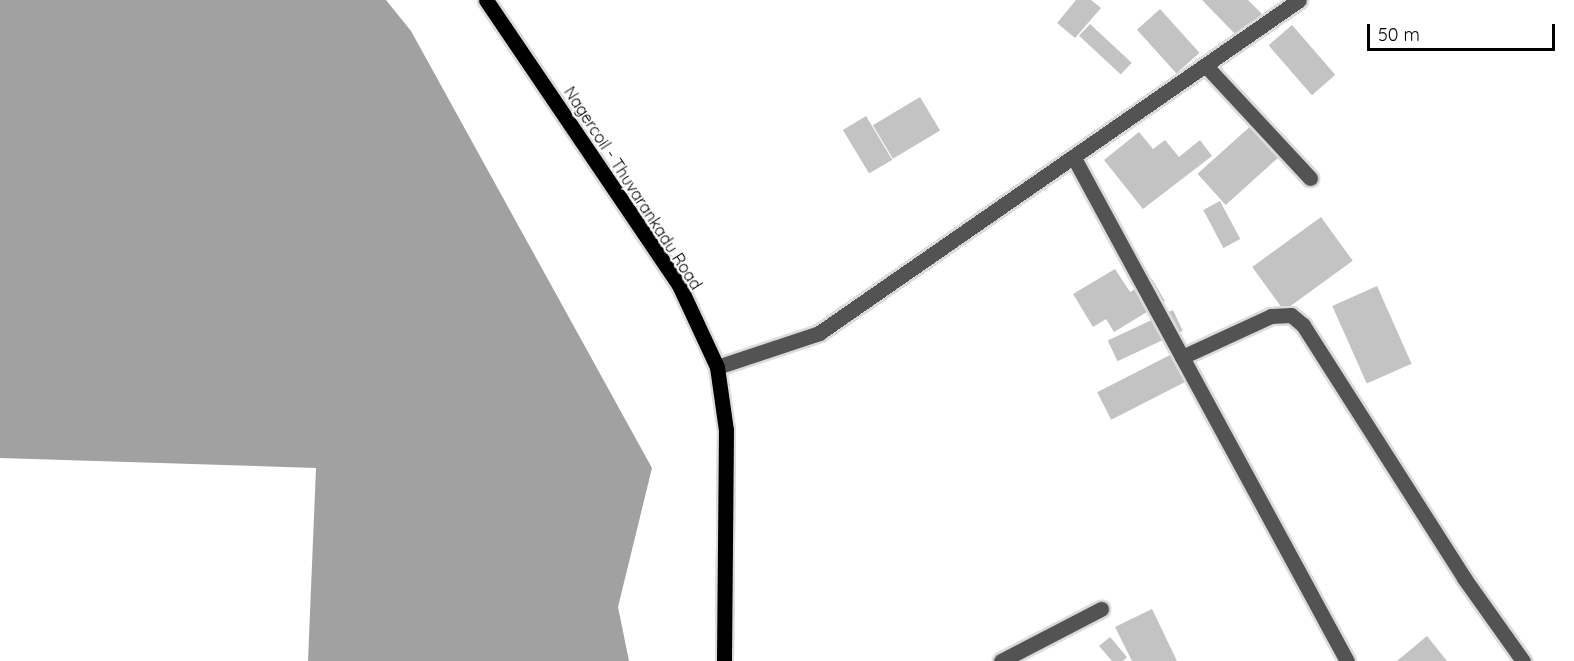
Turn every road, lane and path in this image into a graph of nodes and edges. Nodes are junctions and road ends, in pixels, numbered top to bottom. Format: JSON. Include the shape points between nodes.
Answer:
{"nodes":[{"id":1,"x":486,"y":0,"type":"edge"},
{"id":2,"x":1299,"y":0,"type":"edge"},
{"id":3,"x":1206,"y":66,"type":"junction"},
{"id":4,"x":1074,"y":158,"type":"junction"},
{"id":5,"x":1310,"y":178,"type":"dead end"},
{"id":6,"x":1182,"y":357,"type":"junction"},
{"id":7,"x":717,"y":368,"type":"junction"},
{"id":8,"x":1101,"y":609,"type":"dead end"},
{"id":9,"x":724,"y":661,"type":"edge"},
{"id":10,"x":1001,"y":661,"type":"edge"},
{"id":11,"x":1347,"y":661,"type":"edge"},
{"id":12,"x":1523,"y":661,"type":"edge"}],
"edges":[{"from":1,"to":7,"type":"main road","name":"Nagercoil - Thuvarankadu Road","via":[[679,285]]},
{"from":2,"to":3,"type":"street"},
{"from":3,"to":4,"type":"street"},
{"from":3,"to":5,"type":"street"},
{"from":4,"to":6,"type":"street"},
{"from":4,"to":7,"type":"street","via":[[819,333]]},
{"from":6,"to":11,"type":"street"},
{"from":6,"to":12,"type":"street","via":[[1271,316],[1291,315],[1303,325],[1458,568]]},
{"from":7,"to":9,"type":"main road","name":"Nagercoil - Thuvarankadu Road","via":[[726,430]]},
{"from":8,"to":10,"type":"street"}]}
